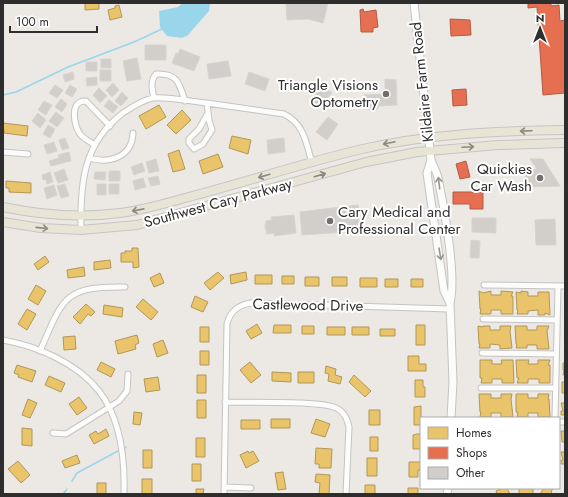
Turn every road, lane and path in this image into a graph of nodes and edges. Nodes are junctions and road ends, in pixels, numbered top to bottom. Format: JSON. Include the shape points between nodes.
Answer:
{"nodes":[{"id":1,"x":414,"y":3,"type":"edge"},
{"id":2,"x":154,"y":98,"type":"junction"},
{"id":3,"x":185,"y":100,"type":"junction"},
{"id":4,"x":207,"y":103,"type":"junction"},
{"id":5,"x":208,"y":113,"type":"junction"},
{"id":6,"x":110,"y":126,"type":"junction"},
{"id":7,"x":565,"y":130,"type":"edge"},
{"id":8,"x":133,"y":133,"type":"dead end"},
{"id":9,"x":428,"y":136,"type":"junction"},
{"id":10,"x":565,"y":143,"type":"edge"},
{"id":11,"x":95,"y":145,"type":"junction"},
{"id":12,"x":430,"y":150,"type":"junction"},
{"id":13,"x":3,"y":152,"type":"edge"},
{"id":14,"x":28,"y":154,"type":"dead end"},
{"id":15,"x":89,"y":158,"type":"junction"},
{"id":16,"x":312,"y":162,"type":"junction"},
{"id":17,"x":3,"y":207,"type":"edge"},
{"id":18,"x":81,"y":216,"type":"junction"},
{"id":19,"x":3,"y":222,"type":"edge"},
{"id":20,"x":81,"y":230,"type":"junction"},
{"id":21,"x":484,"y":285,"type":"dead end"},
{"id":22,"x":558,"y":286,"type":"junction"},
{"id":23,"x":565,"y":286,"type":"edge"},
{"id":24,"x":125,"y":287,"type":"dead end"},
{"id":25,"x":450,"y":306,"type":"junction"},
{"id":26,"x":483,"y":319,"type":"dead end"},
{"id":27,"x":557,"y":320,"type":"junction"},
{"id":28,"x":3,"y":340,"type":"edge"},
{"id":29,"x":40,"y":351,"type":"junction"},
{"id":30,"x":482,"y":354,"type":"dead end"},
{"id":31,"x":556,"y":354,"type":"junction"},
{"id":32,"x":128,"y":374,"type":"dead end"},
{"id":33,"x":481,"y":388,"type":"dead end"},
{"id":34,"x":556,"y":388,"type":"junction"},
{"id":35,"x":225,"y":402,"type":"junction"},
{"id":36,"x":108,"y":408,"type":"junction"},
{"id":37,"x":451,"y":417,"type":"edge"},
{"id":38,"x":555,"y":417,"type":"edge"},
{"id":39,"x":53,"y":433,"type":"dead end"},
{"id":40,"x":224,"y":487,"type":"junction"},
{"id":41,"x":251,"y":488,"type":"dead end"},
{"id":42,"x":124,"y":494,"type":"edge"},
{"id":43,"x":224,"y":494,"type":"edge"},
{"id":44,"x":346,"y":494,"type":"edge"}],
"edges":[{"from":1,"to":9,"type":"main road","name":"Kildaire Farm Road"},
{"from":2,"to":3,"type":"street"},
{"from":2,"to":3,"type":"street","via":[[153,78],[156,74],[162,74],[169,75],[179,82]]},
{"from":2,"to":6,"type":"street","via":[[131,107]]},
{"from":3,"to":4,"type":"street"},
{"from":4,"to":5,"type":"street"},
{"from":4,"to":16,"type":"street","via":[[284,114],[295,120],[302,130]]},
{"from":5,"to":5,"type":"street","via":[[212,130],[203,144],[194,148],[188,139],[199,129]]},
{"from":6,"to":11,"type":"street"},
{"from":6,"to":11,"type":"street","via":[[86,101],[78,103],[74,112],[76,126],[81,135]]},
{"from":7,"to":9,"type":"main road","name":"Southwest Cary Parkway","one_way":true},
{"from":8,"to":15,"type":"street","via":[[130,146],[122,156],[105,160]]},
{"from":9,"to":12,"type":"main road","name":"Kildaire Farm Road"},
{"from":9,"to":16,"type":"main road","name":"Southwest Cary Parkway","one_way":true},
{"from":12,"to":10,"type":"main road","name":"Southwest Cary Parkway","one_way":true},
{"from":11,"to":15,"type":"street"},
{"from":20,"to":12,"type":"main road","name":"Southwest Cary Parkway","one_way":true,"via":[[150,223],[366,162]]},
{"from":12,"to":25,"type":"main road","name":"Kildaire Farm Road","via":[[438,177],[450,263],[453,291]]},
{"from":13,"to":14,"type":"street"},
{"from":15,"to":18,"type":"street","via":[[82,182]]},
{"from":16,"to":18,"type":"main road","name":"Southwest Cary Parkway","one_way":true,"via":[[148,208]]},
{"from":17,"to":18,"type":"main road","name":"Southwest Cary Parkway"},
{"from":18,"to":20,"type":"street"},
{"from":19,"to":20,"type":"main road","name":"Southwest Cary Parkway","one_way":true,"via":[[41,228]]},
{"from":21,"to":22,"type":"street"},
{"from":22,"to":23,"type":"street"},
{"from":22,"to":27,"type":"street"},
{"from":24,"to":29,"type":"street","via":[[94,288],[71,295],[55,318]]},
{"from":25,"to":35,"type":"street","name":"Castlewood Drive","via":[[244,304],[235,309],[228,320]]},
{"from":25,"to":37,"type":"main road","name":"Kildaire Farm Road","via":[[453,382]]},
{"from":26,"to":27,"type":"street"},
{"from":27,"to":31,"type":"street"},
{"from":28,"to":29,"type":"street"},
{"from":29,"to":36,"type":"street","via":[[66,364],[94,385]]},
{"from":30,"to":31,"type":"street"},
{"from":31,"to":34,"type":"street"},
{"from":32,"to":36,"type":"street","via":[[127,391]]},
{"from":33,"to":34,"type":"street"},
{"from":34,"to":38,"type":"street"},
{"from":35,"to":40,"type":"street","name":"Castlewood Drive"},
{"from":35,"to":44,"type":"street","via":[[322,404],[340,410],[349,426]]},
{"from":36,"to":39,"type":"street","via":[[66,434]]},
{"from":36,"to":42,"type":"street","via":[[116,426],[122,452]]},
{"from":40,"to":41,"type":"street"},
{"from":40,"to":43,"type":"street","name":"Castlewood Drive"}]}
